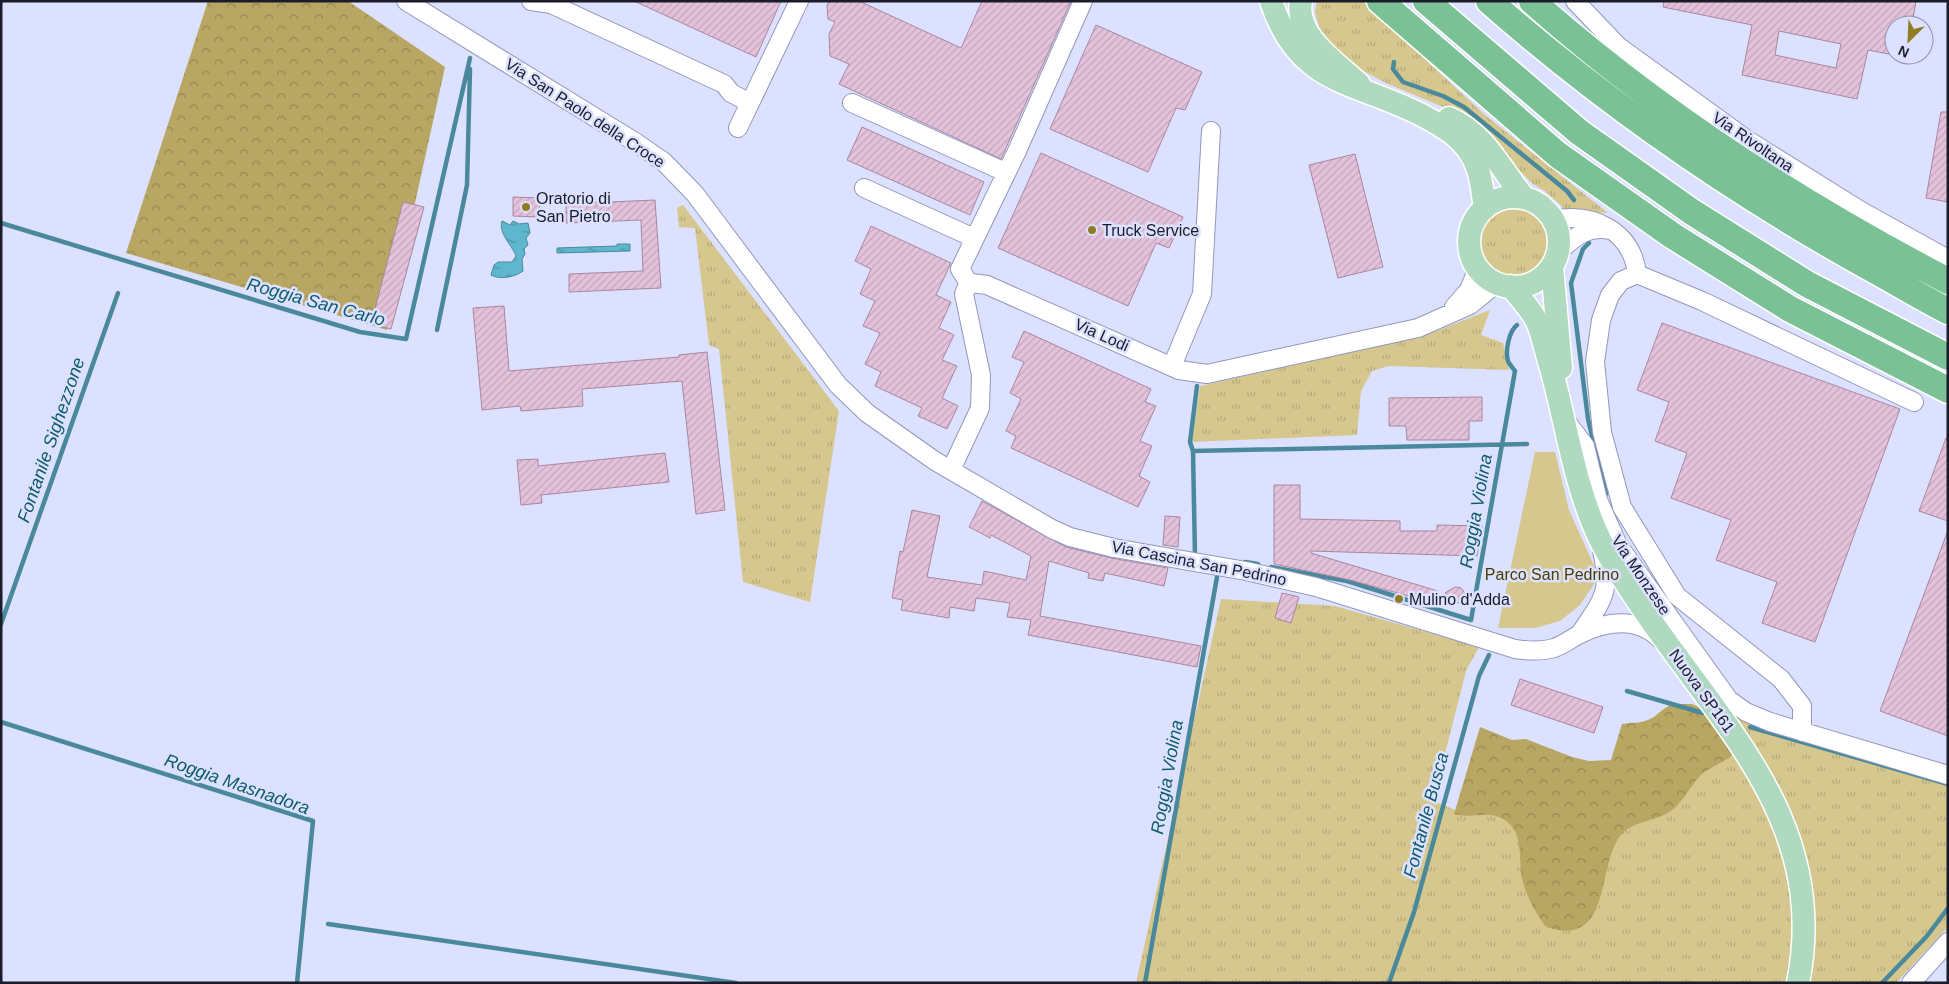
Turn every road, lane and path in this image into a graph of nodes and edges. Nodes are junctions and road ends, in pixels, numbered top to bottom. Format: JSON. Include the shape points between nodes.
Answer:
{"nodes":[{"id":1,"x":406,"y":1,"type":"edge"},
{"id":2,"x":530,"y":1,"type":"edge"},
{"id":3,"x":799,"y":1,"type":"edge"},
{"id":4,"x":1083,"y":1,"type":"edge"},
{"id":5,"x":1271,"y":1,"type":"edge"},
{"id":6,"x":1301,"y":1,"type":"edge"},
{"id":7,"x":1380,"y":1,"type":"edge"},
{"id":8,"x":1426,"y":1,"type":"edge"},
{"id":9,"x":1489,"y":1,"type":"edge"},
{"id":10,"x":1532,"y":1,"type":"edge"},
{"id":11,"x":1575,"y":1,"type":"edge"},
{"id":12,"x":1369,"y":93,"type":"junction"},
{"id":13,"x":852,"y":103,"type":"dead end"},
{"id":14,"x":750,"y":104,"type":"junction"},
{"id":15,"x":1413,"y":110,"type":"junction"},
{"id":16,"x":738,"y":128,"type":"dead end"},
{"id":17,"x":1211,"y":131,"type":"dead end"},
{"id":18,"x":1005,"y":172,"type":"junction"},
{"id":19,"x":864,"y":188,"type":"dead end"},
{"id":20,"x":1524,"y":198,"type":"junction"},
{"id":21,"x":1485,"y":208,"type":"junction"},
{"id":22,"x":1554,"y":220,"type":"junction"},
{"id":23,"x":1611,"y":231,"type":"junction"},
{"id":24,"x":974,"y":238,"type":"junction"},
{"id":25,"x":1555,"y":259,"type":"junction"},
{"id":26,"x":1948,"y":259,"type":"edge"},
{"id":27,"x":1478,"y":268,"type":"junction"},
{"id":28,"x":1636,"y":274,"type":"junction"},
{"id":29,"x":1948,"y":280,"type":"edge"},
{"id":30,"x":970,"y":285,"type":"junction"},
{"id":31,"x":1504,"y":285,"type":"junction"},
{"id":32,"x":1948,"y":311,"type":"edge"},
{"id":33,"x":1429,"y":324,"type":"junction"},
{"id":34,"x":1948,"y":356,"type":"edge"},
{"id":35,"x":1172,"y":366,"type":"junction"},
{"id":36,"x":1948,"y":390,"type":"edge"},
{"id":37,"x":848,"y":396,"type":"joint"},
{"id":38,"x":1914,"y":402,"type":"dead end"},
{"id":39,"x":1564,"y":415,"type":"junction"},
{"id":40,"x":951,"y":470,"type":"junction"},
{"id":41,"x":1598,"y":535,"type":"junction"},
{"id":42,"x":1579,"y":634,"type":"junction"},
{"id":43,"x":1681,"y":662,"type":"junction"},
{"id":44,"x":1802,"y":732,"type":"junction"},
{"id":45,"x":1948,"y":775,"type":"edge"},
{"id":46,"x":1948,"y":942,"type":"edge"},
{"id":47,"x":1798,"y":983,"type":"edge"},
{"id":48,"x":1911,"y":983,"type":"edge"}],
"edges":[{"from":1,"to":37,"type":"street","name":"Via San Paolo della Croce","via":[[664,162],[704,204]]},
{"from":2,"to":14,"type":"street","via":[[551,4],[682,64],[724,84],[731,93]]},
{"from":3,"to":14,"type":"street"},
{"from":4,"to":18,"type":"street"},
{"from":5,"to":12,"type":"main road","via":[[1279,23],[1301,57],[1321,73]]},
{"from":6,"to":12,"type":"main road","via":[[1302,22],[1314,42]]},
{"from":7,"to":36,"type":"highway","via":[[1558,155],[1666,231],[1790,309]]},
{"from":8,"to":34,"type":"highway","via":[[1579,132],[1692,212],[1814,287]]},
{"from":9,"to":32,"type":"highway","via":[[1592,87],[1688,157],[1788,222]]},
{"from":10,"to":29,"type":"highway","via":[[1621,75],[1704,135],[1852,228]]},
{"from":11,"to":26,"type":"street","name":"Via Rivoltana","via":[[1618,46],[1749,141],[1861,211]]},
{"from":12,"to":15,"type":"main road"},
{"from":13,"to":18,"type":"street"},
{"from":14,"to":16,"type":"street"},
{"from":15,"to":20,"type":"main road","via":[[1446,117],[1467,127],[1480,138]]},
{"from":15,"to":21,"type":"main road","via":[[1450,131],[1470,152],[1480,178]]},
{"from":17,"to":35,"type":"street","via":[[1202,294]]},
{"from":18,"to":24,"type":"street"},
{"from":19,"to":24,"type":"street"},
{"from":20,"to":21,"type":"main road","via":[[1502,199]]},
{"from":20,"to":22,"type":"main road","via":[[1541,206]]},
{"from":21,"to":27,"type":"main road","via":[[1475,220],[1470,236],[1471,252]]},
{"from":22,"to":23,"type":"street","via":[[1587,218]]},
{"from":22,"to":25,"type":"main road","name":"Nuova SP161","via":[[1559,236]]},
{"from":23,"to":25,"type":"street","via":[[1598,228],[1583,232]]},
{"from":23,"to":28,"type":"street","via":[[1630,250]]},
{"from":24,"to":30,"type":"street","via":[[960,269]]},
{"from":25,"to":31,"type":"main road","via":[[1533,282]]},
{"from":25,"to":39,"type":"main road","name":"Nuova SP161"},
{"from":27,"to":31,"type":"main road","name":"Nuova SP161"},
{"from":27,"to":33,"type":"street","name":"Via Lodi","via":[[1467,294],[1456,306]]},
{"from":28,"to":38,"type":"street","via":[[1702,301]]},
{"from":28,"to":44,"type":"street","via":[[1621,281],[1610,295],[1601,320],[1595,362],[1602,432],[1622,507],[1677,596],[1781,679],[1802,706]]},
{"from":30,"to":35,"type":"street","name":"Via Lodi","via":[[978,282],[987,285]]},
{"from":30,"to":40,"type":"street","via":[[964,294],[980,375],[980,411]]},
{"from":31,"to":33,"type":"street","name":"Via Lodi"},
{"from":31,"to":39,"type":"main road","name":"Nuova SP161","via":[[1538,326]]},
{"from":33,"to":35,"type":"street","name":"Via Lodi","via":[[1402,333],[1216,374],[1193,373]]},
{"from":37,"to":40,"type":"street","name":"Via Cascina San Pedrino","via":[[884,425]]},
{"from":39,"to":41,"type":"main road","name":"Nuova SP161","via":[[1580,487]]},
{"from":39,"to":44,"type":"street","name":"Via Monzese","via":[[1584,446],[1598,500],[1618,545],[1720,689],[1746,712]]},
{"from":40,"to":42,"type":"street","name":"Via Cascina San Pedrino","via":[[1036,521],[1070,537],[1316,587],[1515,649],[1547,650]]},
{"from":41,"to":42,"type":"street","name":"Via Cascina San Pedrino","via":[[1607,571],[1606,589]]},
{"from":41,"to":43,"type":"main road","name":"Nuova SP161","via":[[1620,575]]},
{"from":42,"to":43,"type":"street","name":"Via Cascina San Pedrino","via":[[1616,623],[1634,624],[1655,634]]},
{"from":43,"to":47,"type":"main road","name":"Nuova SP161","via":[[1760,774],[1786,826],[1797,863],[1803,907],[1804,939]]},
{"from":44,"to":45,"type":"street","name":"Via Monzese"},
{"from":46,"to":48,"type":"street"}]}
